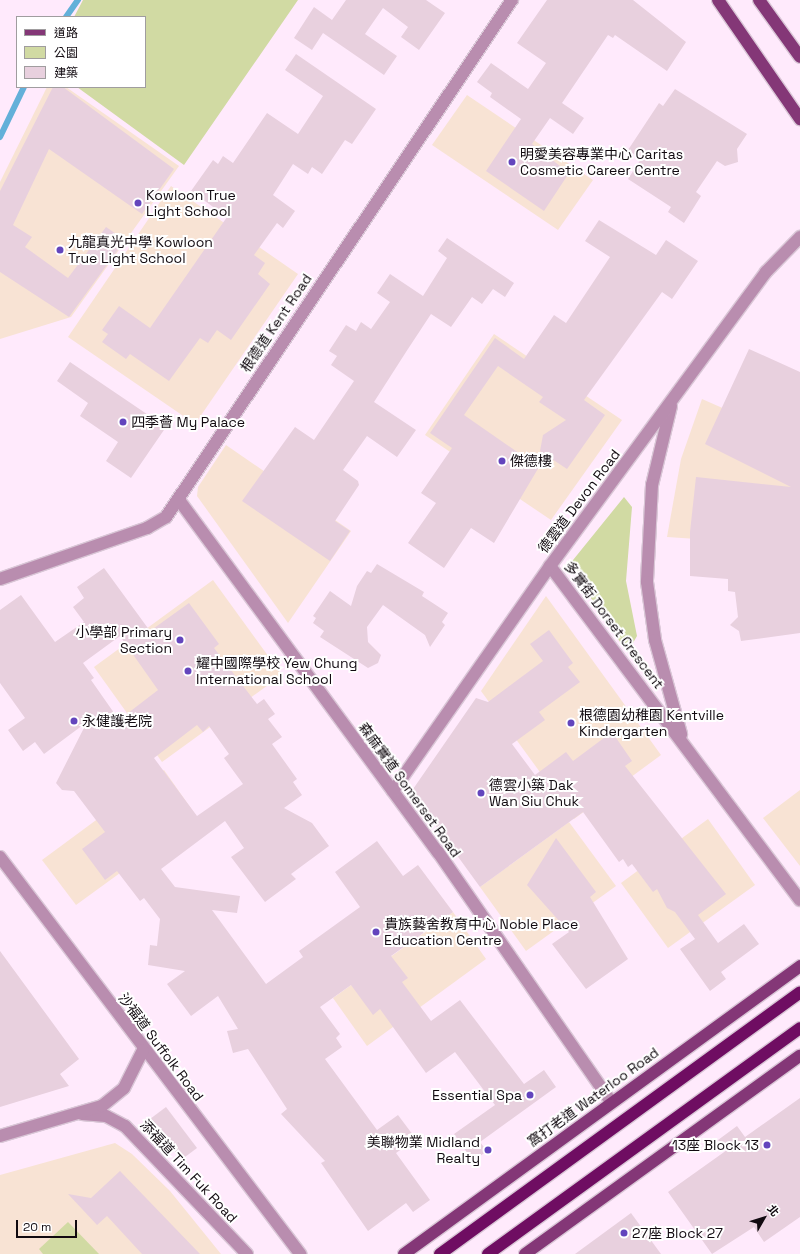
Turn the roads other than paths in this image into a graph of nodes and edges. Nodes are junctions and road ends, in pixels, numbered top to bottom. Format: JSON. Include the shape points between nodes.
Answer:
{"nodes":[{"id":1,"x":512,"y":0,"type":"edge"},
{"id":2,"x":718,"y":0,"type":"edge"},
{"id":3,"x":759,"y":0,"type":"edge"},
{"id":4,"x":800,"y":57,"type":"edge"},
{"id":5,"x":800,"y":119,"type":"edge"},
{"id":6,"x":800,"y":237,"type":"edge"},
{"id":7,"x":672,"y":401,"type":"junction"},
{"id":8,"x":179,"y":500,"type":"junction"},
{"id":9,"x":550,"y":566,"type":"junction"},
{"id":10,"x":0,"y":579,"type":"edge"},
{"id":11,"x":683,"y":741,"type":"junction"},
{"id":12,"x":393,"y":791,"type":"junction"},
{"id":13,"x":0,"y":857,"type":"edge"},
{"id":14,"x":800,"y":900,"type":"edge"},
{"id":15,"x":800,"y":966,"type":"edge"},
{"id":16,"x":800,"y":992,"type":"edge"},
{"id":17,"x":800,"y":1028,"type":"edge"},
{"id":18,"x":144,"y":1050,"type":"junction"},
{"id":19,"x":800,"y":1056,"type":"edge"},
{"id":20,"x":611,"y":1102,"type":"junction"},
{"id":21,"x":82,"y":1114,"type":"junction"},
{"id":22,"x":0,"y":1136,"type":"edge"},
{"id":23,"x":247,"y":1254,"type":"edge"},
{"id":24,"x":300,"y":1254,"type":"edge"},
{"id":25,"x":404,"y":1254,"type":"edge"},
{"id":26,"x":440,"y":1254,"type":"edge"},
{"id":27,"x":488,"y":1254,"type":"edge"},
{"id":28,"x":525,"y":1254,"type":"edge"}],
"edges":[{"from":1,"to":8,"type":"street","name":"根德道 Kent Road","via":[[212,445]]},
{"from":2,"to":5,"type":"main road"},
{"from":3,"to":4,"type":"main road"},
{"from":6,"to":7,"type":"street","name":"德雲道 Devon Road","via":[[766,272]]},
{"from":7,"to":9,"type":"street","name":"德雲道 Devon Road"},
{"from":7,"to":11,"type":"street","name":"多實街 Dorset Crescent","via":[[652,485],[647,582],[655,640]]},
{"from":8,"to":10,"type":"street","name":"根德道 Kent Road","via":[[166,517],[147,528]]},
{"from":8,"to":12,"type":"street","name":"森麻實道 Somerset Road"},
{"from":9,"to":11,"type":"street","name":"多實街 Dorset Crescent"},
{"from":9,"to":12,"type":"street","name":"德雲道 Devon Road"},
{"from":11,"to":14,"type":"street","name":"多實街 Dorset Crescent"},
{"from":12,"to":20,"type":"street","name":"森麻實道 Somerset Road"},
{"from":13,"to":18,"type":"street","name":"沙福道 Suffolk Road"},
{"from":15,"to":20,"type":"main road","name":"窩打老道 Waterloo Road"},
{"from":16,"to":26,"type":"highway"},
{"from":17,"to":27,"type":"highway"},
{"from":18,"to":21,"type":"street","name":"添福道 Tim Fuk Road","via":[[124,1088],[112,1100]]},
{"from":18,"to":24,"type":"street","name":"沙福道 Suffolk Road"},
{"from":19,"to":28,"type":"main road"},
{"from":20,"to":25,"type":"main road","name":"窩打老道 Waterloo Road"},
{"from":21,"to":22,"type":"street","name":"添福道 Tim Fuk Road"},
{"from":21,"to":23,"type":"street","name":"添福道 Tim Fuk Road","via":[[106,1116],[125,1126]]}]}
